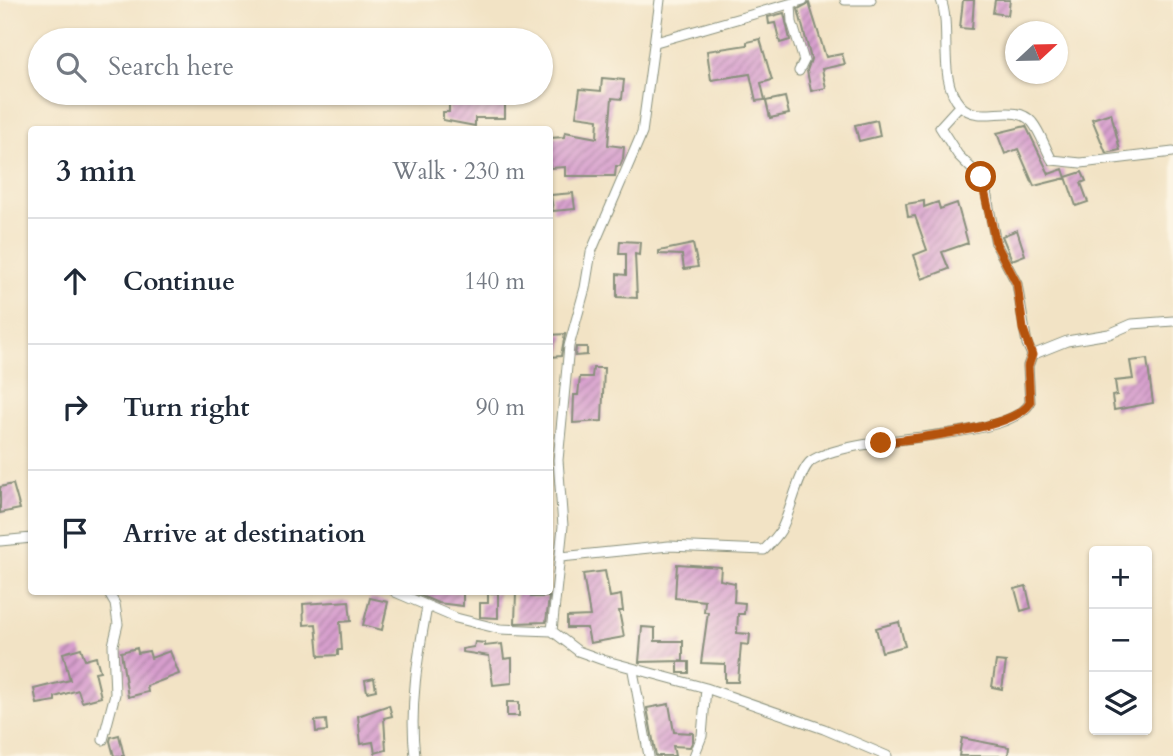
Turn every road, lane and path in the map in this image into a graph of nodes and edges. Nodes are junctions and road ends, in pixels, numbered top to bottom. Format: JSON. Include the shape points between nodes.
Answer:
{"nodes":[{"id":1,"x":660,"y":0,"type":"edge"},
{"id":2,"x":845,"y":0,"type":"edge"},
{"id":3,"x":871,"y":0,"type":"edge"},
{"id":4,"x":942,"y":0,"type":"edge"},
{"id":5,"x":798,"y":1,"type":"edge"},
{"id":6,"x":656,"y":41,"type":"junction"},
{"id":7,"x":799,"y":71,"type":"dead end"},
{"id":8,"x":960,"y":105,"type":"junction"},
{"id":9,"x":1173,"y":152,"type":"edge"},
{"id":10,"x":1173,"y":321,"type":"edge"},
{"id":11,"x":1032,"y":355,"type":"junction"},
{"id":12,"x":28,"y":538,"type":"edge"},
{"id":13,"x":0,"y":541,"type":"edge"},
{"id":14,"x":561,"y":557,"type":"junction"},
{"id":15,"x":110,"y":595,"type":"edge"},
{"id":16,"x":401,"y":595,"type":"edge"},
{"id":17,"x":427,"y":607,"type":"junction"},
{"id":18,"x":552,"y":631,"type":"junction"},
{"id":19,"x":633,"y":671,"type":"junction"},
{"id":20,"x":706,"y":688,"type":"junction"},
{"id":21,"x":103,"y":740,"type":"dead end"},
{"id":22,"x":415,"y":756,"type":"edge"},
{"id":23,"x":649,"y":756,"type":"edge"},
{"id":24,"x":694,"y":756,"type":"edge"},
{"id":25,"x":887,"y":756,"type":"edge"}],
"edges":[{"from":1,"to":6,"type":"street"},
{"from":2,"to":3,"type":"street"},
{"from":4,"to":8,"type":"street","via":[[949,79]]},
{"from":5,"to":6,"type":"street"},
{"from":5,"to":7,"type":"street","via":[[792,23],[804,61]]},
{"from":6,"to":14,"type":"street","via":[[642,133],[592,251],[569,346],[558,460]]},
{"from":8,"to":9,"type":"street","via":[[970,112],[1021,115],[1031,120],[1052,160],[1081,163]]},
{"from":8,"to":11,"type":"street","via":[[940,127],[958,155],[984,181],[996,244],[1017,284]]},
{"from":10,"to":11,"type":"street","via":[[1132,324]]},
{"from":11,"to":14,"type":"street","via":[[1028,366],[1030,403],[1017,416],[811,461],[782,529],[764,550],[669,546]]},
{"from":12,"to":13,"type":"street"},
{"from":14,"to":18,"type":"street"},
{"from":15,"to":21,"type":"street","via":[[118,624],[113,645],[115,694]]},
{"from":16,"to":17,"type":"street"},
{"from":17,"to":18,"type":"street","via":[[500,629]]},
{"from":17,"to":22,"type":"street","via":[[418,653],[412,732]]},
{"from":18,"to":19,"type":"street","via":[[578,651]]},
{"from":19,"to":20,"type":"street"},
{"from":19,"to":23,"type":"street"},
{"from":20,"to":24,"type":"street","via":[[704,729]]},
{"from":20,"to":25,"type":"street"}]}
